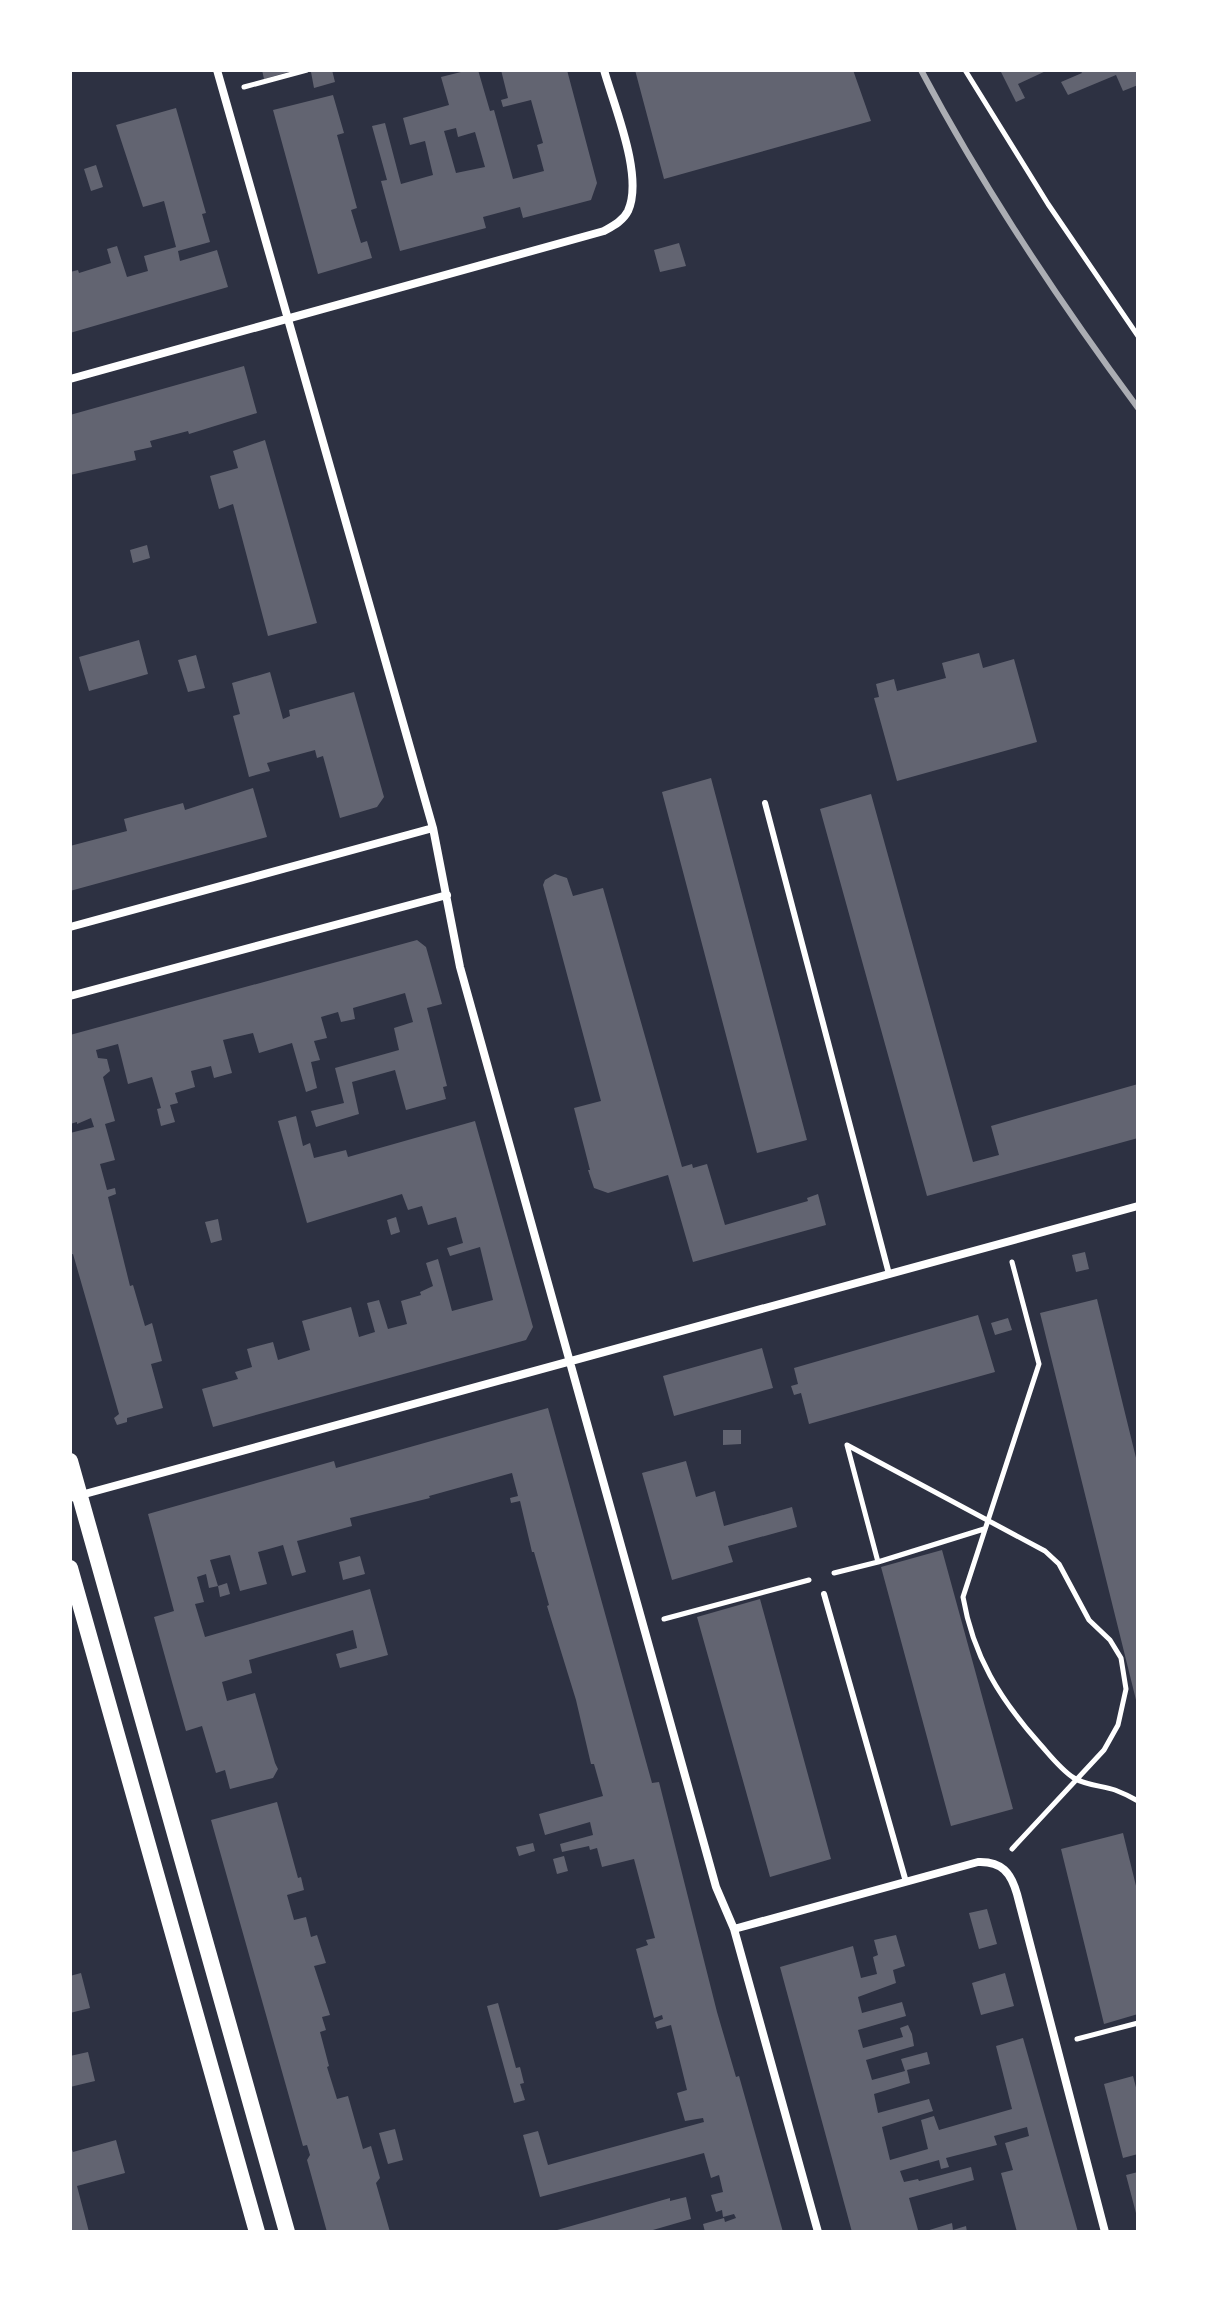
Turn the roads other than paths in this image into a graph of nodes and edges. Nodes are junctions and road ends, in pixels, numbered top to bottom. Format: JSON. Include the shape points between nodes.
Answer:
{"nodes":[{"id":1,"x":217,"y":70,"type":"edge"},
{"id":2,"x":604,"y":70,"type":"edge"},
{"id":3,"x":288,"y":317,"type":"junction"},
{"id":4,"x":70,"y":379,"type":"edge"},
{"id":5,"x":765,"y":803,"type":"dead end"},
{"id":6,"x":433,"y":828,"type":"junction"},
{"id":7,"x":447,"y":895,"type":"junction"},
{"id":8,"x":70,"y":927,"type":"edge"},
{"id":9,"x":70,"y":996,"type":"edge"},
{"id":10,"x":1138,"y":1206,"type":"edge"},
{"id":11,"x":889,"y":1274,"type":"junction"},
{"id":12,"x":570,"y":1361,"type":"junction"},
{"id":13,"x":70,"y":1461,"type":"edge"},
{"id":14,"x":75,"y":1496,"type":"edge"},
{"id":15,"x":70,"y":1568,"type":"edge"},
{"id":16,"x":824,"y":1594,"type":"dead end"},
{"id":17,"x":906,"y":1882,"type":"junction"},
{"id":18,"x":734,"y":1929,"type":"junction"},
{"id":19,"x":257,"y":2232,"type":"edge"},
{"id":20,"x":287,"y":2232,"type":"edge"},
{"id":21,"x":818,"y":2232,"type":"edge"},
{"id":22,"x":1105,"y":2232,"type":"edge"}],
"edges":[{"from":1,"to":3,"type":"street"},
{"from":2,"to":3,"type":"street","via":[[631,166],[631,199],[619,223]]},
{"from":3,"to":4,"type":"street"},
{"from":3,"to":6,"type":"street"},
{"from":5,"to":11,"type":"lane"},
{"from":6,"to":7,"type":"street"},
{"from":6,"to":8,"type":"street"},
{"from":7,"to":9,"type":"street"},
{"from":7,"to":12,"type":"street","via":[[460,967]]},
{"from":10,"to":11,"type":"street"},
{"from":11,"to":12,"type":"street"},
{"from":12,"to":14,"type":"street"},
{"from":12,"to":18,"type":"street","via":[[716,1887]]},
{"from":13,"to":14,"type":"main road"},
{"from":14,"to":20,"type":"main road"},
{"from":15,"to":19,"type":"main road"},
{"from":16,"to":17,"type":"lane"},
{"from":17,"to":18,"type":"street"},
{"from":17,"to":22,"type":"street","via":[[978,1862],[1010,1874]]},
{"from":18,"to":21,"type":"street"}]}
